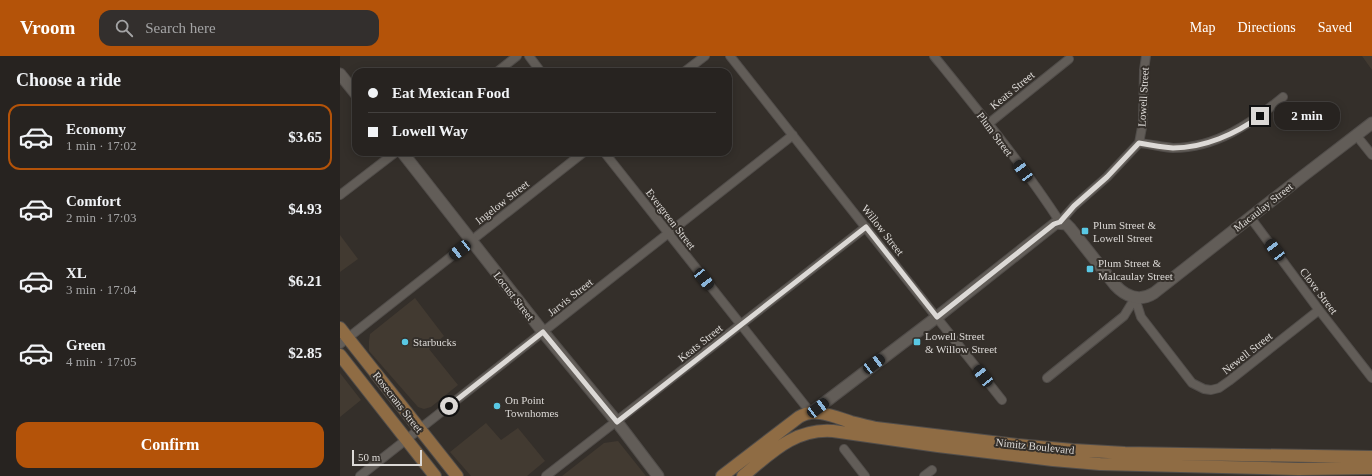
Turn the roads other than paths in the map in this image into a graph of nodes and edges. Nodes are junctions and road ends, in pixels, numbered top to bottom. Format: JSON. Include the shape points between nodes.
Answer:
{"nodes":[{"id":1,"x":517,"y":56,"type":"edge"},
{"id":2,"x":529,"y":56,"type":"edge"},
{"id":3,"x":704,"y":56,"type":"edge"},
{"id":4,"x":730,"y":56,"type":"edge"},
{"id":5,"x":934,"y":56,"type":"edge"},
{"id":6,"x":1146,"y":56,"type":"edge"},
{"id":7,"x":1069,"y":59,"type":"dead end"},
{"id":8,"x":502,"y":68,"type":"edge"},
{"id":9,"x":538,"y":68,"type":"edge"},
{"id":10,"x":689,"y":68,"type":"edge"},
{"id":11,"x":340,"y":74,"type":"edge"},
{"id":12,"x":352,"y":89,"type":"edge"},
{"id":13,"x":1283,"y":97,"type":"dead end"},
{"id":14,"x":1372,"y":123,"type":"edge"},
{"id":15,"x":988,"y":124,"type":"junction"},
{"id":16,"x":793,"y":135,"type":"junction"},
{"id":17,"x":1356,"y":135,"type":"junction"},
{"id":18,"x":1139,"y":143,"type":"junction"},
{"id":19,"x":1372,"y":155,"type":"edge"},
{"id":20,"x":391,"y":156,"type":"edge"},
{"id":21,"x":405,"y":156,"type":"edge"},
{"id":22,"x":579,"y":156,"type":"edge"},
{"id":23,"x":607,"y":156,"type":"edge"},
{"id":24,"x":340,"y":195,"type":"edge"},
{"id":25,"x":1250,"y":217,"type":"junction"},
{"id":26,"x":1060,"y":222,"type":"junction"},
{"id":27,"x":866,"y":227,"type":"junction"},
{"id":28,"x":669,"y":233,"type":"junction"},
{"id":29,"x":471,"y":241,"type":"junction"},
{"id":30,"x":1135,"y":298,"type":"junction"},
{"id":31,"x":1319,"y":310,"type":"junction"},
{"id":32,"x":937,"y":317,"type":"junction"},
{"id":33,"x":740,"y":325,"type":"junction"},
{"id":34,"x":340,"y":328,"type":"edge"},
{"id":35,"x":543,"y":332,"type":"junction"},
{"id":36,"x":344,"y":341,"type":"edge"},
{"id":37,"x":340,"y":355,"type":"edge"},
{"id":38,"x":1046,"y":378,"type":"dead end"},
{"id":39,"x":1372,"y":378,"type":"edge"},
{"id":40,"x":1002,"y":400,"type":"dead end"},
{"id":41,"x":811,"y":413,"type":"junction"},
{"id":42,"x":617,"y":422,"type":"junction"},
{"id":43,"x":419,"y":429,"type":"junction"},
{"id":44,"x":406,"y":440,"type":"junction"},
{"id":45,"x":784,"y":444,"type":"junction"},
{"id":46,"x":844,"y":449,"type":"dead end"},
{"id":47,"x":1285,"y":455,"type":"junction"},
{"id":48,"x":1311,"y":457,"type":"junction"},
{"id":49,"x":1372,"y":457,"type":"edge"},
{"id":50,"x":1372,"y":468,"type":"edge"},
{"id":51,"x":932,"y":470,"type":"dead end"},
{"id":52,"x":1296,"y":472,"type":"edge"},
{"id":53,"x":360,"y":476,"type":"edge"},
{"id":54,"x":435,"y":476,"type":"edge"},
{"id":55,"x":457,"y":476,"type":"edge"},
{"id":56,"x":546,"y":476,"type":"edge"},
{"id":57,"x":658,"y":476,"type":"edge"},
{"id":58,"x":722,"y":476,"type":"edge"},
{"id":59,"x":742,"y":476,"type":"edge"},
{"id":60,"x":865,"y":476,"type":"edge"},
{"id":61,"x":924,"y":476,"type":"edge"}],
"edges":[{"from":1,"to":8,"type":"street"},
{"from":2,"to":9,"type":"street"},
{"from":3,"to":10,"type":"street"},
{"from":4,"to":16,"type":"street","name":"Willow Street"},
{"from":5,"to":15,"type":"street","name":"Plum Street"},
{"from":6,"to":18,"type":"street","name":"Lowell Street","via":[[1143,122]]},
{"from":7,"to":15,"type":"street","name":"Keats Street"},
{"from":11,"to":12,"type":"street"},
{"from":13,"to":18,"type":"street","via":[[1243,128],[1218,138],[1177,148]]},
{"from":14,"to":17,"type":"street","name":"Macaulay Street"},
{"from":15,"to":26,"type":"street","name":"Plum Street"},
{"from":16,"to":27,"type":"street","name":"Willow Street"},
{"from":16,"to":28,"type":"street","name":"Jarvis Street"},
{"from":17,"to":19,"type":"street"},
{"from":17,"to":25,"type":"street","name":"Macaulay Street"},
{"from":18,"to":26,"type":"street","name":"Lowell Street"},
{"from":20,"to":24,"type":"street"},
{"from":21,"to":29,"type":"street","name":"Locust Street"},
{"from":22,"to":29,"type":"street","name":"Ingelow Street"},
{"from":23,"to":28,"type":"street","name":"Evergreen Street"},
{"from":25,"to":30,"type":"street","name":"Macaulay Street","via":[[1154,293]]},
{"from":25,"to":31,"type":"street","name":"Clove Street"},
{"from":26,"to":30,"type":"street","name":"Plum Street","via":[[1070,228],[1120,290]]},
{"from":26,"to":32,"type":"street","name":"Lowell Street","via":[[1054,224]]},
{"from":27,"to":32,"type":"street","name":"Willow Street"},
{"from":27,"to":33,"type":"street","name":"Keats Street"},
{"from":28,"to":33,"type":"street","name":"Evergreen Street"},
{"from":28,"to":35,"type":"street","name":"Jarvis Street"},
{"from":29,"to":35,"type":"street","name":"Locust Street"},
{"from":29,"to":36,"type":"street","name":"Ingelow Street"},
{"from":30,"to":31,"type":"street","name":"Newell Street","via":[[1141,317],[1184,374],[1198,387],[1211,390],[1229,381]]},
{"from":30,"to":38,"type":"street","via":[[1124,316]]},
{"from":31,"to":39,"type":"street","name":"Clove Street"},
{"from":32,"to":40,"type":"street","name":"Willow Street"},
{"from":32,"to":41,"type":"street","name":"Lowell Street"},
{"from":33,"to":41,"type":"street","name":"Evergreen Street"},
{"from":33,"to":42,"type":"street","name":"Keats Street"},
{"from":34,"to":36,"type":"main road","name":"Rosecrans Street"},
{"from":35,"to":42,"type":"street","name":"Locust Street"},
{"from":35,"to":43,"type":"street","name":"Jarvis Street"},
{"from":36,"to":43,"type":"main road","name":"Rosecrans Street"},
{"from":37,"to":44,"type":"main road","name":"Rosecrans Street"},
{"from":41,"to":45,"type":"main road"},
{"from":41,"to":47,"type":"main road","name":"Nimitz Boulevard","via":[[830,415],[876,428],[1066,450]]},
{"from":41,"to":58,"type":"main road","via":[[783,429]]},
{"from":42,"to":56,"type":"street","name":"Keats Street"},
{"from":42,"to":57,"type":"street","name":"Locust Street"},
{"from":43,"to":44,"type":"street","name":"Jarvis Street"},
{"from":43,"to":55,"type":"main road","name":"Rosecrans Street"},
{"from":44,"to":53,"type":"street","name":"Jarvis Street"},
{"from":44,"to":54,"type":"main road","name":"Rosecrans Street"},
{"from":45,"to":52,"type":"main road","name":"Nimitz Boulevard","via":[[803,433],[829,430],[1053,460]]},
{"from":45,"to":59,"type":"main road","name":"Nimitz Boulevard"},
{"from":46,"to":60,"type":"street"},
{"from":47,"to":48,"type":"main road","name":"Nimitz Boulevard"},
{"from":47,"to":52,"type":"street"},
{"from":48,"to":49,"type":"main road","name":"Nimitz Boulevard"},
{"from":48,"to":52,"type":"street"},
{"from":50,"to":52,"type":"main road","name":"Nimitz Boulevard"},
{"from":51,"to":61,"type":"street"}]}
